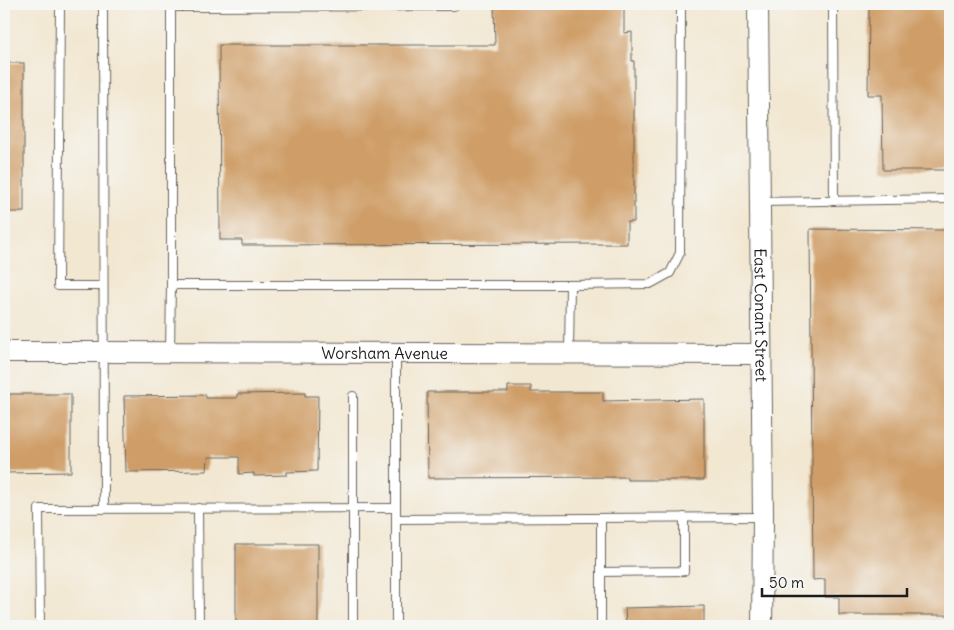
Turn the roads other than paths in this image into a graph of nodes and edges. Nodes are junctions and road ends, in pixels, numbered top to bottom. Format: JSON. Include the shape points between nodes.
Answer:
{"nodes":[{"id":1,"x":60,"y":4,"type":"edge"},
{"id":2,"x":103,"y":4,"type":"edge"},
{"id":3,"x":454,"y":4,"type":"edge"},
{"id":4,"x":681,"y":4,"type":"edge"},
{"id":5,"x":758,"y":4,"type":"edge"},
{"id":6,"x":834,"y":4,"type":"edge"},
{"id":7,"x":171,"y":5,"type":"edge"},
{"id":8,"x":950,"y":199,"type":"edge"},
{"id":9,"x":834,"y":200,"type":"junction"},
{"id":10,"x":760,"y":202,"type":"junction"},
{"id":11,"x":103,"y":286,"type":"junction"},
{"id":12,"x":171,"y":286,"type":"junction"},
{"id":13,"x":570,"y":286,"type":"junction"},
{"id":14,"x":5,"y":352,"type":"edge"},
{"id":15,"x":103,"y":352,"type":"junction"},
{"id":16,"x":170,"y":353,"type":"junction"},
{"id":17,"x":396,"y":354,"type":"junction"},
{"id":18,"x":569,"y":354,"type":"junction"},
{"id":19,"x":761,"y":354,"type":"junction"},
{"id":20,"x":353,"y":396,"type":"dead end"},
{"id":21,"x":104,"y":508,"type":"junction"},
{"id":22,"x":198,"y":508,"type":"junction"},
{"id":23,"x":353,"y":508,"type":"junction"},
{"id":24,"x":396,"y":508,"type":"junction"},
{"id":25,"x":684,"y":517,"type":"junction"},
{"id":26,"x":763,"y":517,"type":"junction"},
{"id":27,"x":601,"y":518,"type":"junction"},
{"id":28,"x":396,"y":519,"type":"junction"},
{"id":29,"x":601,"y":572,"type":"junction"},
{"id":30,"x":40,"y":626,"type":"edge"},
{"id":31,"x":199,"y":626,"type":"edge"},
{"id":32,"x":353,"y":626,"type":"edge"},
{"id":33,"x":396,"y":626,"type":"edge"},
{"id":34,"x":601,"y":626,"type":"edge"},
{"id":35,"x":762,"y":626,"type":"edge"}],
"edges":[{"from":1,"to":11,"type":"lane","via":[[58,286]]},
{"from":2,"to":11,"type":"lane"},
{"from":3,"to":7,"type":"lane"},
{"from":4,"to":13,"type":"lane","via":[[680,253],[670,273],[650,284]]},
{"from":5,"to":10,"type":"street","name":"East Conant Street"},
{"from":6,"to":9,"type":"lane"},
{"from":7,"to":12,"type":"lane"},
{"from":8,"to":9,"type":"lane"},
{"from":9,"to":10,"type":"lane"},
{"from":10,"to":19,"type":"street","name":"East Conant Street"},
{"from":11,"to":15,"type":"lane"},
{"from":12,"to":13,"type":"lane"},
{"from":12,"to":16,"type":"lane"},
{"from":13,"to":18,"type":"lane"},
{"from":14,"to":15,"type":"street","name":"Worsham Avenue"},
{"from":15,"to":16,"type":"street","name":"Worsham Avenue"},
{"from":15,"to":21,"type":"lane"},
{"from":16,"to":17,"type":"street","name":"Worsham Avenue"},
{"from":17,"to":18,"type":"street","name":"Worsham Avenue"},
{"from":17,"to":24,"type":"lane"},
{"from":18,"to":19,"type":"street","name":"Worsham Avenue"},
{"from":19,"to":26,"type":"street","name":"East Conant Street"},
{"from":20,"to":23,"type":"lane"},
{"from":21,"to":22,"type":"lane"},
{"from":21,"to":30,"type":"lane","via":[[39,509]]},
{"from":22,"to":23,"type":"lane"},
{"from":22,"to":31,"type":"lane"},
{"from":23,"to":24,"type":"lane"},
{"from":23,"to":32,"type":"lane"},
{"from":24,"to":28,"type":"lane"},
{"from":25,"to":26,"type":"lane"},
{"from":25,"to":27,"type":"lane"},
{"from":25,"to":29,"type":"lane","via":[[684,571]]},
{"from":26,"to":35,"type":"street","name":"East Conant Street"},
{"from":27,"to":28,"type":"lane"},
{"from":27,"to":29,"type":"lane"},
{"from":28,"to":33,"type":"lane"},
{"from":29,"to":34,"type":"lane"}]}
